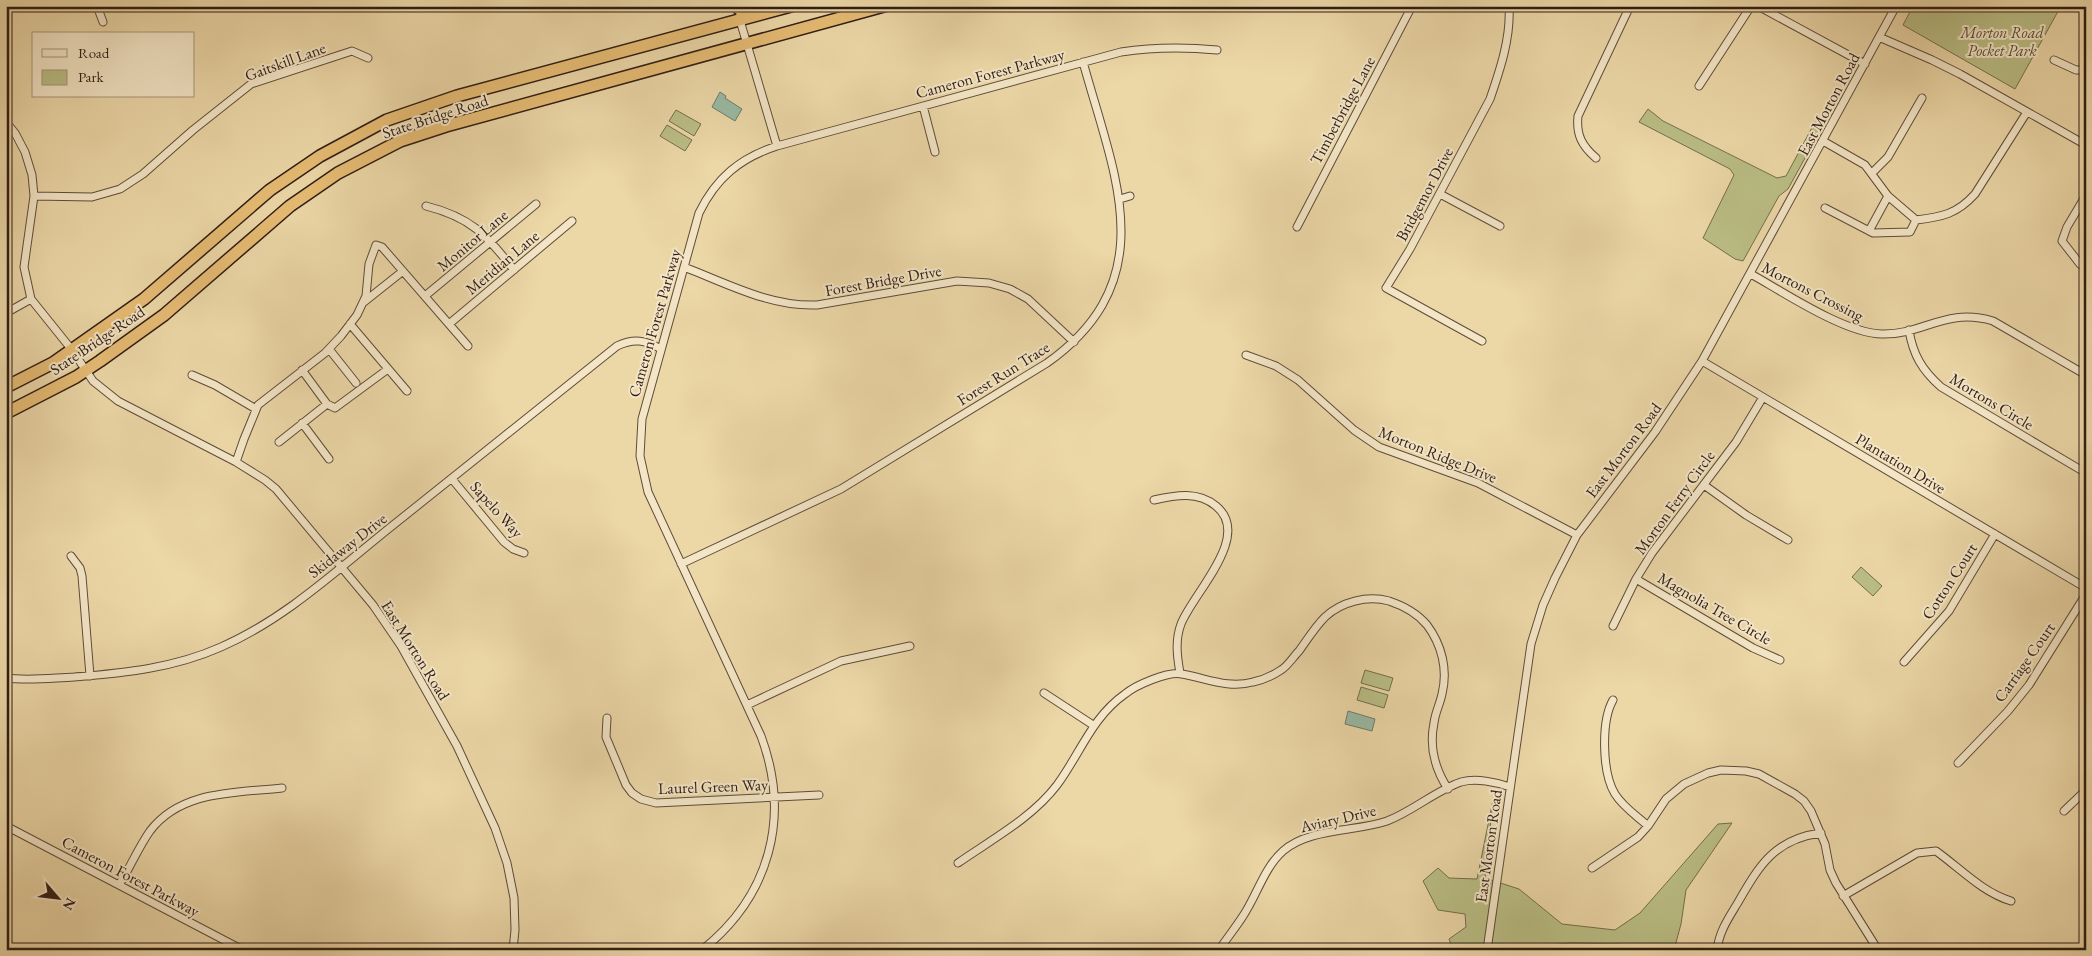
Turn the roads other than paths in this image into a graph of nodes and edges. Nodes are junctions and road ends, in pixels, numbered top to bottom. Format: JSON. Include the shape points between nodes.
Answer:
{"nodes":[{"id":1,"x":97,"y":6,"type":"edge"},
{"id":2,"x":771,"y":6,"type":"edge"},
{"id":3,"x":791,"y":6,"type":"edge"},
{"id":4,"x":884,"y":6,"type":"edge"},
{"id":5,"x":1412,"y":6,"type":"edge"},
{"id":6,"x":1510,"y":6,"type":"edge"},
{"id":7,"x":1630,"y":6,"type":"edge"},
{"id":8,"x":1751,"y":6,"type":"edge"},
{"id":9,"x":1758,"y":6,"type":"edge"},
{"id":10,"x":1896,"y":6,"type":"edge"},
{"id":11,"x":739,"y":12,"type":"edge"},
{"id":12,"x":103,"y":22,"type":"dead end"},
{"id":13,"x":1879,"y":37,"type":"junction"},
{"id":14,"x":748,"y":43,"type":"junction"},
{"id":15,"x":1217,"y":50,"type":"dead end"},
{"id":16,"x":368,"y":58,"type":"dead end"},
{"id":17,"x":2054,"y":60,"type":"dead end"},
{"id":18,"x":1083,"y":62,"type":"junction"},
{"id":19,"x":1865,"y":64,"type":"junction"},
{"id":20,"x":2086,"y":70,"type":"edge"},
{"id":21,"x":1699,"y":86,"type":"dead end"},
{"id":22,"x":1922,"y":98,"type":"dead end"},
{"id":23,"x":923,"y":106,"type":"junction"},
{"id":24,"x":2027,"y":112,"type":"junction"},
{"id":25,"x":6,"y":122,"type":"edge"},
{"id":26,"x":1823,"y":142,"type":"junction"},
{"id":27,"x":2086,"y":145,"type":"edge"},
{"id":28,"x":777,"y":146,"type":"junction"},
{"id":29,"x":935,"y":152,"type":"dead end"},
{"id":30,"x":1596,"y":158,"type":"dead end"},
{"id":31,"x":1872,"y":173,"type":"junction"},
{"id":32,"x":1440,"y":194,"type":"junction"},
{"id":33,"x":2086,"y":195,"type":"edge"},
{"id":34,"x":34,"y":196,"type":"junction"},
{"id":35,"x":1130,"y":196,"type":"dead end"},
{"id":36,"x":1888,"y":196,"type":"junction"},
{"id":37,"x":1120,"y":199,"type":"junction"},
{"id":38,"x":536,"y":204,"type":"dead end"},
{"id":39,"x":426,"y":206,"type":"dead end"},
{"id":40,"x":1825,"y":208,"type":"dead end"},
{"id":41,"x":1916,"y":220,"type":"junction"},
{"id":42,"x":572,"y":221,"type":"dead end"},
{"id":43,"x":1500,"y":226,"type":"dead end"},
{"id":44,"x":1297,"y":227,"type":"dead end"},
{"id":45,"x":1869,"y":231,"type":"junction"},
{"id":46,"x":492,"y":241,"type":"junction"},
{"id":47,"x":684,"y":267,"type":"junction"},
{"id":48,"x":2086,"y":268,"type":"edge"},
{"id":49,"x":514,"y":270,"type":"junction"},
{"id":50,"x":404,"y":271,"type":"junction"},
{"id":51,"x":1751,"y":274,"type":"junction"},
{"id":52,"x":425,"y":296,"type":"junction"},
{"id":53,"x":31,"y":299,"type":"junction"},
{"id":54,"x":363,"y":302,"type":"junction"},
{"id":55,"x":6,"y":313,"type":"edge"},
{"id":56,"x":350,"y":324,"type":"junction"},
{"id":57,"x":449,"y":324,"type":"junction"},
{"id":58,"x":1909,"y":330,"type":"junction"},
{"id":59,"x":1482,"y":341,"type":"dead end"},
{"id":60,"x":1074,"y":342,"type":"junction"},
{"id":61,"x":468,"y":346,"type":"dead end"},
{"id":62,"x":329,"y":349,"type":"junction"},
{"id":63,"x":661,"y":349,"type":"junction"},
{"id":64,"x":72,"y":350,"type":"junction"},
{"id":65,"x":1246,"y":354,"type":"dead end"},
{"id":66,"x":1702,"y":361,"type":"junction"},
{"id":67,"x":388,"y":369,"type":"junction"},
{"id":68,"x":302,"y":370,"type":"junction"},
{"id":69,"x":86,"y":372,"type":"junction"},
{"id":70,"x":192,"y":375,"type":"dead end"},
{"id":71,"x":2086,"y":376,"type":"edge"},
{"id":72,"x":356,"y":383,"type":"dead end"},
{"id":73,"x":6,"y":387,"type":"edge"},
{"id":74,"x":407,"y":391,"type":"dead end"},
{"id":75,"x":1763,"y":397,"type":"junction"},
{"id":76,"x":327,"y":404,"type":"junction"},
{"id":77,"x":256,"y":409,"type":"junction"},
{"id":78,"x":6,"y":413,"type":"edge"},
{"id":79,"x":302,"y":423,"type":"junction"},
{"id":80,"x":279,"y":442,"type":"dead end"},
{"id":81,"x":329,"y":459,"type":"dead end"},
{"id":82,"x":236,"y":462,"type":"junction"},
{"id":83,"x":2086,"y":473,"type":"edge"},
{"id":84,"x":452,"y":478,"type":"junction"},
{"id":85,"x":1704,"y":485,"type":"junction"},
{"id":86,"x":1154,"y":500,"type":"dead end"},
{"id":87,"x":1995,"y":534,"type":"junction"},
{"id":88,"x":1577,"y":535,"type":"junction"},
{"id":89,"x":1788,"y":540,"type":"dead end"},
{"id":90,"x":524,"y":553,"type":"dead end"},
{"id":91,"x":71,"y":556,"type":"dead end"},
{"id":92,"x":681,"y":564,"type":"junction"},
{"id":93,"x":340,"y":568,"type":"junction"},
{"id":94,"x":1636,"y":579,"type":"junction"},
{"id":95,"x":2086,"y":588,"type":"edge"},
{"id":96,"x":2086,"y":594,"type":"edge"},
{"id":97,"x":1613,"y":626,"type":"dead end"},
{"id":98,"x":910,"y":646,"type":"dead end"},
{"id":99,"x":1780,"y":660,"type":"dead end"},
{"id":100,"x":1904,"y":662,"type":"dead end"},
{"id":101,"x":1180,"y":673,"type":"junction"},
{"id":102,"x":90,"y":676,"type":"junction"},
{"id":103,"x":6,"y":678,"type":"edge"},
{"id":104,"x":1044,"y":693,"type":"dead end"},
{"id":105,"x":1613,"y":700,"type":"dead end"},
{"id":106,"x":747,"y":705,"type":"junction"},
{"id":107,"x":608,"y":718,"type":"dead end"},
{"id":108,"x":1094,"y":725,"type":"junction"},
{"id":109,"x":1958,"y":763,"type":"dead end"},
{"id":110,"x":1510,"y":787,"type":"junction"},
{"id":111,"x":282,"y":788,"type":"dead end"},
{"id":112,"x":1448,"y":789,"type":"junction"},
{"id":113,"x":2086,"y":790,"type":"edge"},
{"id":114,"x":819,"y":795,"type":"dead end"},
{"id":115,"x":775,"y":797,"type":"junction"},
{"id":116,"x":2064,"y":811,"type":"dead end"},
{"id":117,"x":6,"y":826,"type":"edge"},
{"id":118,"x":1648,"y":826,"type":"junction"},
{"id":119,"x":1821,"y":832,"type":"junction"},
{"id":120,"x":958,"y":863,"type":"dead end"},
{"id":121,"x":1592,"y":868,"type":"dead end"},
{"id":122,"x":120,"y":885,"type":"junction"},
{"id":123,"x":1843,"y":896,"type":"junction"},
{"id":124,"x":2011,"y":901,"type":"dead end"},
{"id":125,"x":243,"y":950,"type":"edge"},
{"id":126,"x":513,"y":950,"type":"edge"},
{"id":127,"x":702,"y":950,"type":"edge"},
{"id":128,"x":1219,"y":950,"type":"edge"},
{"id":129,"x":1487,"y":950,"type":"edge"},
{"id":130,"x":1717,"y":950,"type":"edge"},
{"id":131,"x":1878,"y":950,"type":"edge"}],
"edges":[{"from":1,"to":12,"type":"street"},
{"from":2,"to":11,"type":"highway","name":"State Bridge Road"},
{"from":3,"to":11,"type":"highway","name":"State Bridge Road"},
{"from":4,"to":14,"type":"highway","name":"State Bridge Road"},
{"from":5,"to":44,"type":"street","name":"Timberbridge Lane"},
{"from":6,"to":32,"type":"street","name":"Bridgemor Drive","via":[[1506,44],[1490,99]]},
{"from":7,"to":30,"type":"street","via":[[1578,116],[1576,128],[1579,136],[1585,149]]},
{"from":8,"to":21,"type":"street"},
{"from":9,"to":19,"type":"street"},
{"from":10,"to":13,"type":"street","name":"East Morton Road"},
{"from":11,"to":14,"type":"street"},
{"from":11,"to":64,"type":"highway","name":"State Bridge Road","via":[[387,120],[320,156],[270,190],[144,299]]},
{"from":13,"to":19,"type":"street","name":"East Morton Road"},
{"from":13,"to":24,"type":"street","via":[[1932,60]]},
{"from":14,"to":28,"type":"street"},
{"from":14,"to":69,"type":"highway","name":"State Bridge Road","via":[[400,141],[309,192],[164,315]]},
{"from":15,"to":18,"type":"street","name":"Cameron Forest Parkway","via":[[1150,47]]},
{"from":16,"to":34,"type":"street","name":"Gaitskill Lane","via":[[352,51],[251,84],[143,174],[120,189],[92,197]]},
{"from":17,"to":20,"type":"street","via":[[2076,70]]},
{"from":18,"to":23,"type":"street","name":"Cameron Forest Parkway"},
{"from":18,"to":37,"type":"street","name":"Forest Run Trace"},
{"from":19,"to":26,"type":"street","name":"East Morton Road"},
{"from":22,"to":31,"type":"street","via":[[1888,157]]},
{"from":23,"to":28,"type":"street","name":"Cameron Forest Parkway"},
{"from":23,"to":29,"type":"street"},
{"from":24,"to":27,"type":"street"},
{"from":24,"to":41,"type":"street","via":[[1981,186],[1965,205],[1946,215]]},
{"from":25,"to":34,"type":"street","via":[[25,152]]},
{"from":26,"to":31,"type":"street","via":[[1865,165]]},
{"from":26,"to":51,"type":"street","name":"East Morton Road"},
{"from":28,"to":47,"type":"street","name":"Cameron Forest Parkway","via":[[743,160],[715,186],[699,213]]},
{"from":31,"to":36,"type":"street"},
{"from":32,"to":43,"type":"street"},
{"from":32,"to":59,"type":"street","name":"Bridgemor Drive","via":[[1386,288]]},
{"from":33,"to":48,"type":"street","via":[[2062,241]]},
{"from":34,"to":53,"type":"street","via":[[24,267]]},
{"from":35,"to":37,"type":"street"},
{"from":36,"to":41,"type":"street"},
{"from":36,"to":45,"type":"street"},
{"from":37,"to":60,"type":"street","name":"Forest Run Trace","via":[[1122,239],[1114,277],[1097,313]]},
{"from":38,"to":46,"type":"street","name":"Monitor Lane"},
{"from":39,"to":46,"type":"street","via":[[455,215]]},
{"from":40,"to":45,"type":"street"},
{"from":41,"to":45,"type":"street","via":[[1910,232]]},
{"from":42,"to":49,"type":"street","name":"Meridian Lane"},
{"from":46,"to":49,"type":"street"},
{"from":46,"to":52,"type":"street","name":"Monitor Lane"},
{"from":47,"to":60,"type":"street","name":"Forest Bridge Drive","via":[[774,301],[799,306],[958,281],[989,282],[1028,299]]},
{"from":47,"to":63,"type":"street","name":"Cameron Forest Parkway"},
{"from":49,"to":57,"type":"street","name":"Meridian Lane"},
{"from":50,"to":52,"type":"street"},
{"from":50,"to":54,"type":"street"},
{"from":50,"to":54,"type":"street","via":[[378,244],[369,264]]},
{"from":51,"to":58,"type":"street","name":"Mortons Crossing","via":[[1856,330],[1882,334]]},
{"from":51,"to":66,"type":"street","name":"East Morton Road"},
{"from":52,"to":57,"type":"street"},
{"from":53,"to":55,"type":"street"},
{"from":53,"to":64,"type":"street","name":"East Morton Road"},
{"from":54,"to":56,"type":"street"},
{"from":56,"to":62,"type":"street"},
{"from":56,"to":67,"type":"street"},
{"from":57,"to":61,"type":"street"},
{"from":58,"to":71,"type":"street","name":"Mortons Crossing","via":[[1950,318],[1977,316],[1993,321]]},
{"from":58,"to":83,"type":"street","name":"Mortons Circle","via":[[1918,362],[1941,387]]},
{"from":60,"to":92,"type":"street","name":"Forest Run Trace","via":[[1047,363],[842,489]]},
{"from":62,"to":68,"type":"street"},
{"from":62,"to":72,"type":"street"},
{"from":63,"to":84,"type":"street","name":"Skidaway Drive","via":[[639,340],[617,346]]},
{"from":63,"to":92,"type":"street","name":"Cameron Forest Parkway","via":[[642,419],[640,456],[648,492]]},
{"from":64,"to":69,"type":"street","name":"East Morton Road"},
{"from":64,"to":73,"type":"highway","name":"State Bridge Road"},
{"from":65,"to":88,"type":"street","name":"Morton Ridge Drive","via":[[1276,366],[1298,380],[1378,447],[1478,483]]},
{"from":66,"to":75,"type":"street","name":"Plantation Drive"},
{"from":66,"to":88,"type":"street","name":"East Morton Road","via":[[1655,432]]},
{"from":67,"to":74,"type":"street"},
{"from":67,"to":76,"type":"street","via":[[335,408]]},
{"from":68,"to":76,"type":"street"},
{"from":68,"to":77,"type":"street"},
{"from":69,"to":78,"type":"highway","name":"State Bridge Road"},
{"from":69,"to":82,"type":"street","name":"East Morton Road","via":[[118,401]]},
{"from":70,"to":77,"type":"street"},
{"from":75,"to":85,"type":"street","name":"Morton Ferry Circle","via":[[1736,442]]},
{"from":75,"to":87,"type":"street","name":"Plantation Drive"},
{"from":76,"to":79,"type":"street"},
{"from":77,"to":82,"type":"street"},
{"from":79,"to":80,"type":"street"},
{"from":79,"to":81,"type":"street"},
{"from":82,"to":93,"type":"street","name":"East Morton Road","via":[[276,490]]},
{"from":84,"to":90,"type":"street","name":"Sapelo Way","via":[[504,542]]},
{"from":84,"to":93,"type":"street","name":"Skidaway Drive"},
{"from":85,"to":89,"type":"street"},
{"from":85,"to":94,"type":"street","name":"Morton Ferry Circle"},
{"from":86,"to":101,"type":"street","via":[[1180,495],[1203,497],[1222,511],[1227,520],[1227,546],[1180,626],[1176,643]]},
{"from":87,"to":95,"type":"street","name":"Plantation Drive"},
{"from":87,"to":100,"type":"street","name":"Cotton Court","via":[[1949,611]]},
{"from":88,"to":110,"type":"street","name":"East Morton Road","via":[[1555,578],[1534,633]]},
{"from":91,"to":102,"type":"street","via":[[82,576]]},
{"from":92,"to":106,"type":"street","name":"Cameron Forest Parkway"},
{"from":93,"to":102,"type":"street","name":"Skidaway Drive","via":[[274,618],[221,647],[159,667]]},
{"from":93,"to":126,"type":"street","name":"East Morton Road","via":[[373,605],[401,646],[476,786],[507,863],[514,898]]},
{"from":94,"to":97,"type":"street","name":"Morton Ferry Circle"},
{"from":94,"to":99,"type":"street","name":"Magnolia Tree Circle","via":[[1752,648]]},
{"from":96,"to":109,"type":"street","name":"Carriage Court","via":[[2029,685]]},
{"from":98,"to":106,"type":"street","via":[[841,661]]},
{"from":101,"to":108,"type":"street","via":[[1126,692]]},
{"from":101,"to":112,"type":"street","via":[[1236,685],[1267,678],[1282,670],[1325,617],[1343,606],[1356,600],[1373,599],[1401,605],[1427,625],[1443,657],[1444,685],[1432,743],[1436,767]]},
{"from":102,"to":103,"type":"street","name":"Skidaway Drive"},
{"from":104,"to":108,"type":"street"},
{"from":105,"to":118,"type":"street","via":[[1605,720],[1608,778],[1620,802]]},
{"from":106,"to":115,"type":"street","name":"Cameron Forest Parkway","via":[[767,753]]},
{"from":107,"to":115,"type":"street","name":"Laurel Green Way","via":[[606,737],[619,769],[626,785],[641,799],[656,803]]},
{"from":108,"to":120,"type":"street","via":[[1057,785],[1042,802]]},
{"from":110,"to":112,"type":"street","name":"Aviary Drive","via":[[1494,782],[1463,782]]},
{"from":110,"to":129,"type":"street","name":"East Morton Road"},
{"from":111,"to":122,"type":"street","via":[[209,795],[178,807],[150,832]]},
{"from":112,"to":128,"type":"street","name":"Aviary Drive","via":[[1389,820],[1309,837],[1284,850],[1270,866],[1244,915]]},
{"from":113,"to":116,"type":"street"},
{"from":114,"to":115,"type":"street","name":"Laurel Green Way"},
{"from":115,"to":127,"type":"street","name":"Cameron Forest Parkway","via":[[774,830],[767,860],[755,888],[739,914]]},
{"from":117,"to":122,"type":"street","name":"Cameron Forest Parkway"},
{"from":118,"to":119,"type":"street","via":[[1666,799],[1684,784],[1708,773],[1734,770],[1759,774],[1795,794],[1811,811]]},
{"from":118,"to":121,"type":"street","via":[[1626,847]]},
{"from":119,"to":123,"type":"street","via":[[1830,870]]},
{"from":119,"to":130,"type":"street","via":[[1787,842],[1758,868],[1722,930]]},
{"from":122,"to":125,"type":"street","name":"Cameron Forest Parkway"},
{"from":123,"to":124,"type":"street","via":[[1917,853],[1936,851],[1989,892]]},
{"from":123,"to":131,"type":"street"}]}
